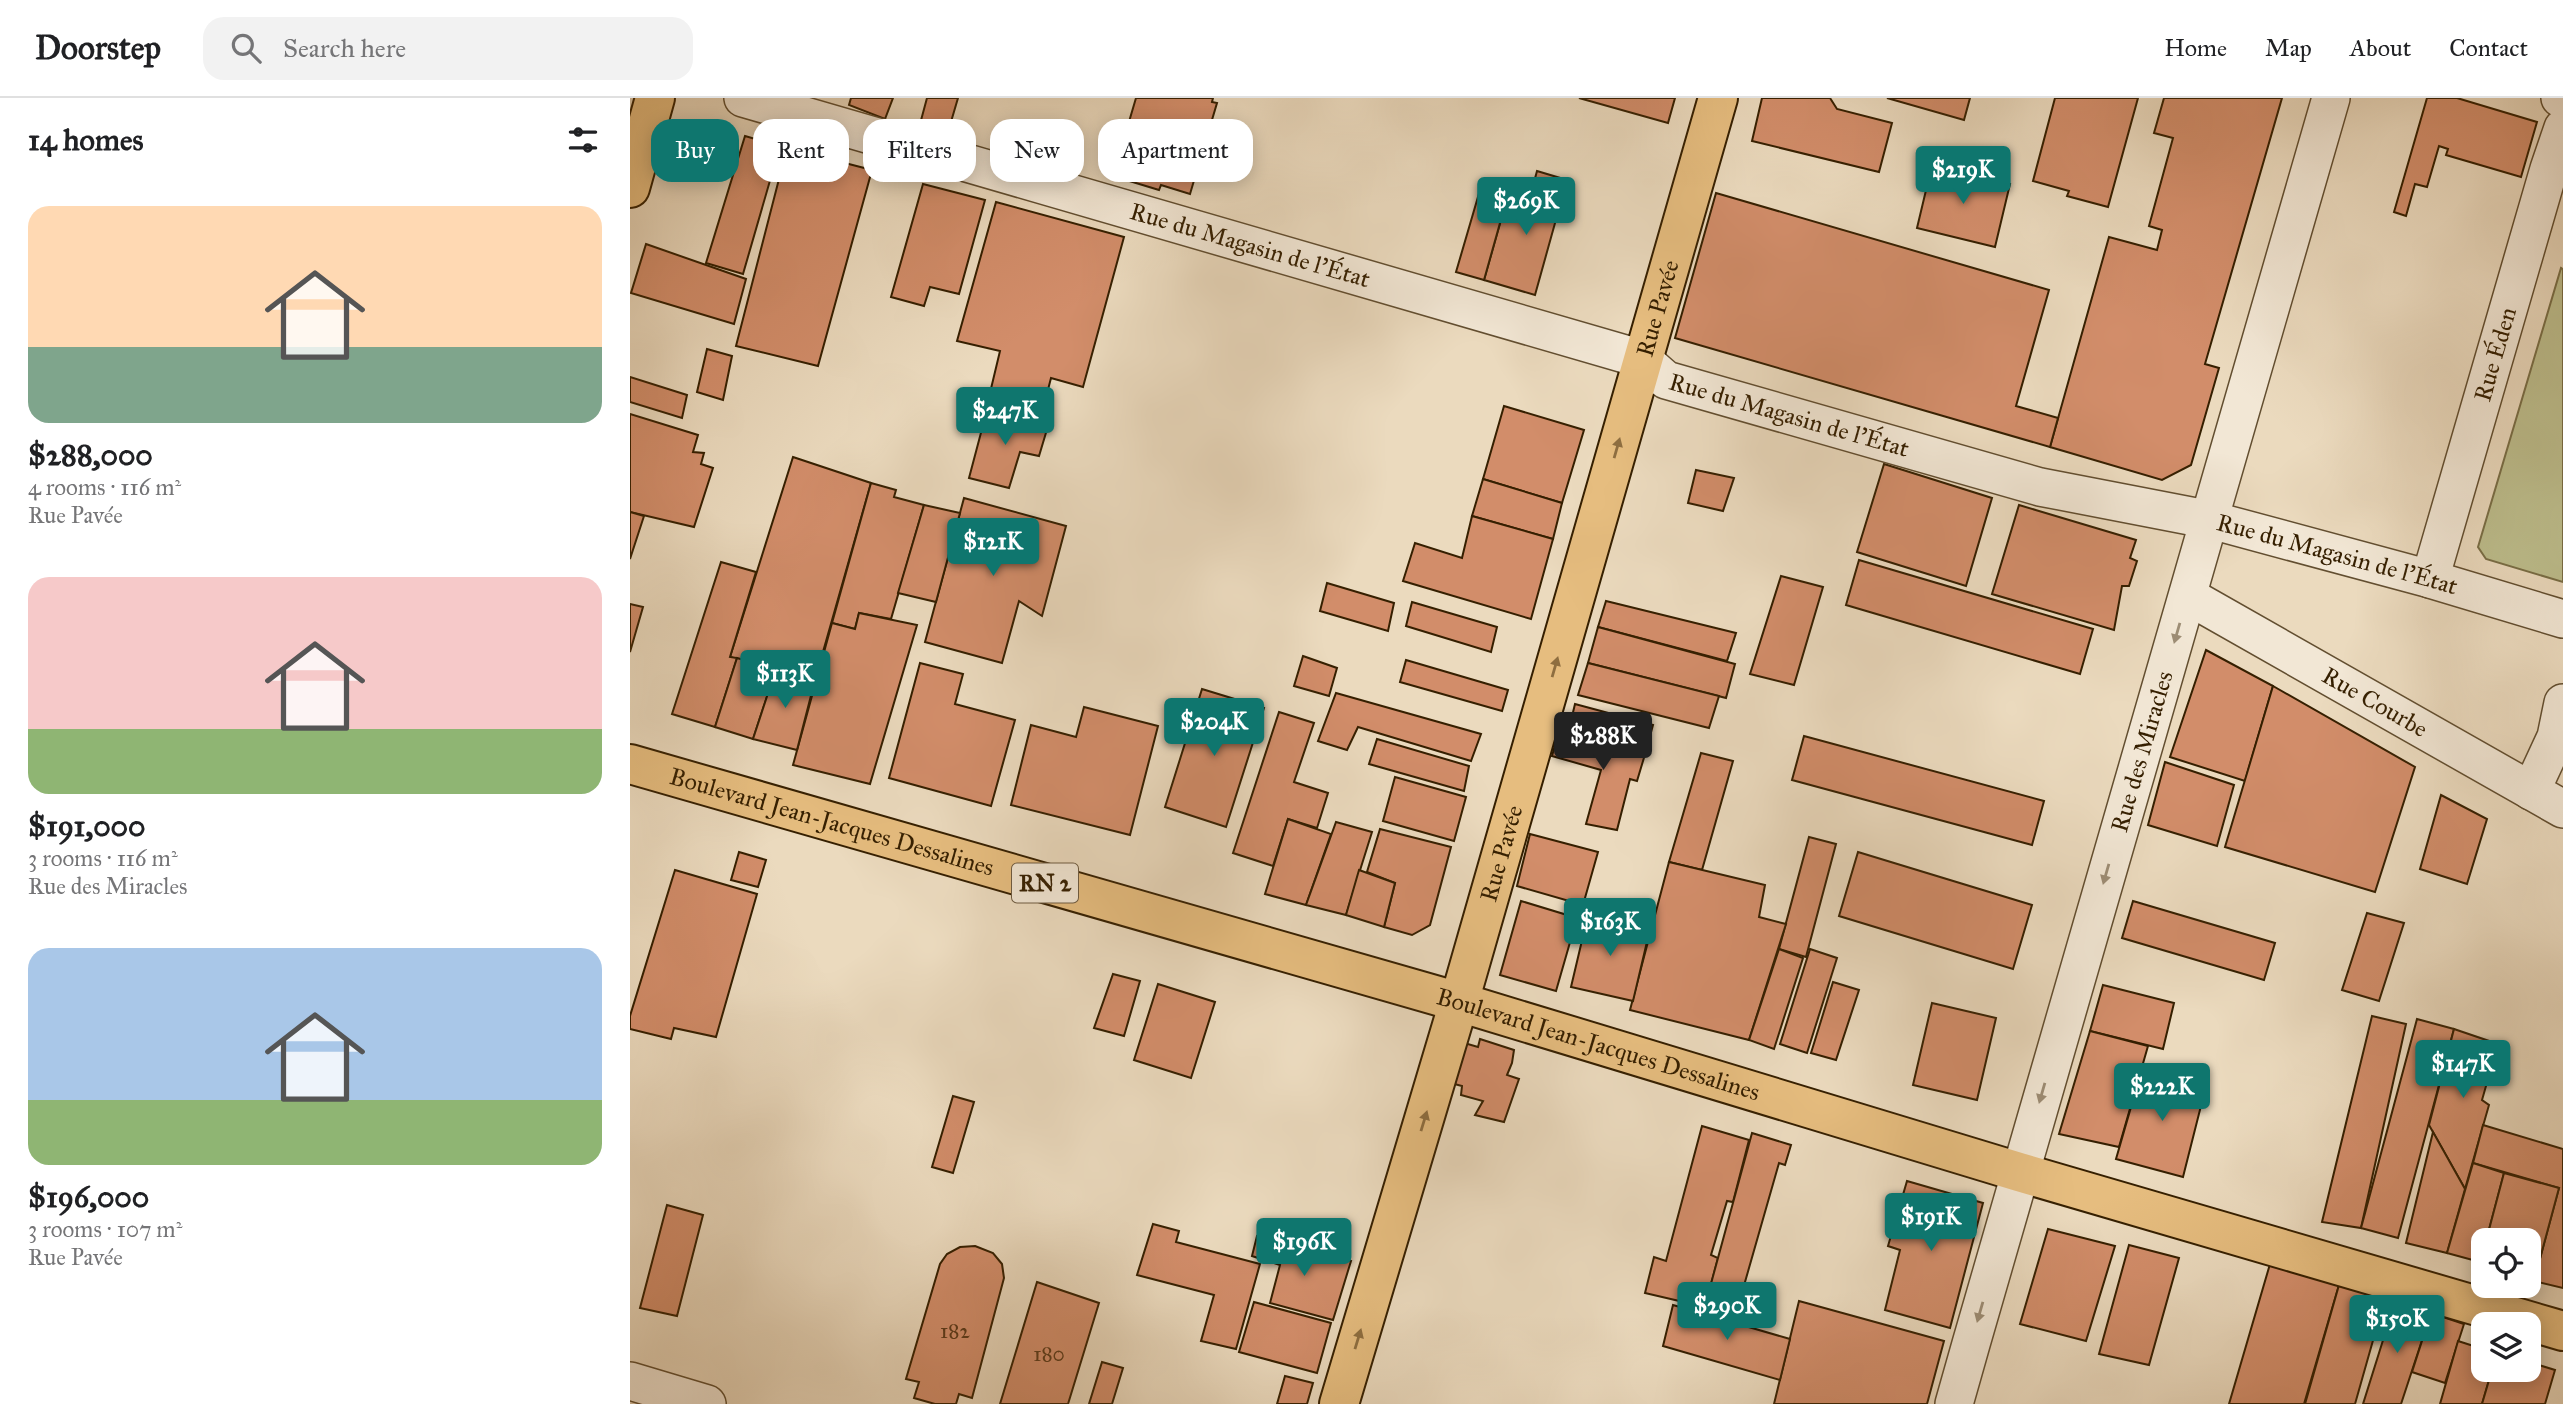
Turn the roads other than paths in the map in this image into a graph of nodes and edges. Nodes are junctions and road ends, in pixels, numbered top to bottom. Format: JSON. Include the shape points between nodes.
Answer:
{"nodes":[{"id":1,"x":655,"y":98,"type":"edge"},
{"id":2,"x":743,"y":98,"type":"edge"},
{"id":3,"x":1718,"y":98,"type":"edge"},
{"id":4,"x":2331,"y":98,"type":"edge"},
{"id":5,"x":2563,"y":128,"type":"edge"},
{"id":6,"x":2556,"y":171,"type":"edge"},
{"id":7,"x":630,"y":188,"type":"edge"},
{"id":8,"x":1642,"y":359,"type":"junction"},
{"id":9,"x":2211,"y":520,"type":"junction"},
{"id":10,"x":2430,"y":579,"type":"junction"},
{"id":11,"x":2188,"y":596,"type":"junction"},
{"id":12,"x":2563,"y":620,"type":"edge"},
{"id":13,"x":2563,"y":703,"type":"edge"},
{"id":14,"x":630,"y":764,"type":"edge"},
{"id":15,"x":2530,"y":791,"type":"junction"},
{"id":16,"x":2563,"y":809,"type":"edge"},
{"id":17,"x":1459,"y":1002,"type":"junction"},
{"id":18,"x":2019,"y":1172,"type":"junction"},
{"id":19,"x":2563,"y":1331,"type":"edge"},
{"id":20,"x":630,"y":1381,"type":"edge"},
{"id":21,"x":707,"y":1404,"type":"edge"},
{"id":22,"x":1339,"y":1404,"type":"edge"},
{"id":23,"x":1954,"y":1404,"type":"edge"}],
"edges":[{"from":1,"to":7,"type":"main road"},
{"from":2,"to":8,"type":"street","name":"Rue du Magasin de l'État"},
{"from":3,"to":8,"type":"main road","name":"Rue Pavée"},
{"from":4,"to":9,"type":"street","name":"Rue des Miracles"},
{"from":5,"to":6,"type":"street","name":"Rue Éden"},
{"from":6,"to":10,"type":"street","name":"Rue Éden"},
{"from":8,"to":9,"type":"street","name":"Rue du Magasin de l'État","via":[[1665,380],[2040,487]]},
{"from":17,"to":8,"type":"main road","name":"Rue Pavée","one_way":true},
{"from":9,"to":10,"type":"street","name":"Rue du Magasin de l'État"},
{"from":9,"to":11,"type":"street","name":"Rue des Miracles"},
{"from":10,"to":12,"type":"street","name":"Rue du Magasin de l'État"},
{"from":11,"to":15,"type":"street","name":"Rue Courbe"},
{"from":11,"to":18,"type":"street","name":"Rue des Miracles","one_way":true},
{"from":13,"to":15,"type":"street","via":[[2556,737]]},
{"from":14,"to":17,"type":"main road","name":"Boulevard Jean-Jacques Dessalines","number":"RN 2"},
{"from":15,"to":16,"type":"street","name":"Rue Courbe"},
{"from":17,"to":18,"type":"main road","name":"Boulevard Jean-Jacques Dessalines"},
{"from":22,"to":17,"type":"main road","name":"Rue Pavée","one_way":true},
{"from":18,"to":19,"type":"main road","name":"Boulevard Jean-Jacques Dessalines"},
{"from":18,"to":23,"type":"street","name":"Rue des Miracles","one_way":true},
{"from":20,"to":21,"type":"street"}]}
